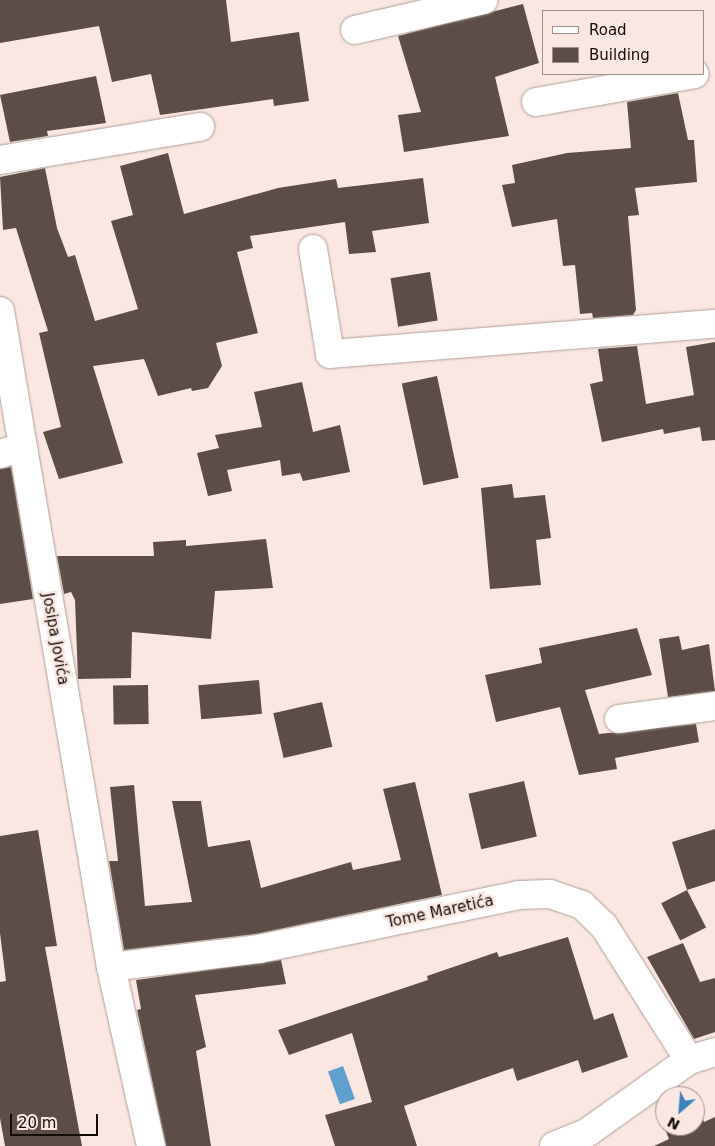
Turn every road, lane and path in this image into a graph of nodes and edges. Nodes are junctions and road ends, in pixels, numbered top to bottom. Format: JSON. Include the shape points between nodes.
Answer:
{"nodes":[{"id":1,"x":484,"y":0,"type":"edge"},
{"id":2,"x":355,"y":30,"type":"dead end"},
{"id":3,"x":689,"y":75,"type":"edge"},
{"id":4,"x":536,"y":102,"type":"dead end"},
{"id":5,"x":200,"y":127,"type":"dead end"},
{"id":6,"x":0,"y":160,"type":"edge"},
{"id":7,"x":313,"y":249,"type":"dead end"},
{"id":8,"x":0,"y":311,"type":"edge"},
{"id":9,"x":715,"y":324,"type":"edge"},
{"id":10,"x":11,"y":450,"type":"edge"},
{"id":11,"x":715,"y":706,"type":"edge"},
{"id":12,"x":619,"y":719,"type":"dead end"},
{"id":13,"x":112,"y":967,"type":"junction"},
{"id":14,"x":715,"y":1052,"type":"edge"},
{"id":15,"x":689,"y":1060,"type":"junction"},
{"id":16,"x":150,"y":1146,"type":"edge"},
{"id":17,"x":554,"y":1146,"type":"edge"}],
"edges":[{"from":1,"to":2,"type":"street"},
{"from":3,"to":4,"type":"street"},
{"from":5,"to":6,"type":"street"},
{"from":7,"to":9,"type":"street","via":[[330,354]]},
{"from":8,"to":10,"type":"street","name":"Josipa Jovića"},
{"from":10,"to":13,"type":"street","name":"Josipa Jovića"},
{"from":11,"to":12,"type":"street"},
{"from":13,"to":15,"type":"street","name":"Tome Maretića","via":[[259,949],[519,895],[550,894],[582,905],[604,926]]},
{"from":13,"to":16,"type":"street","name":"Josipa Jovića"},
{"from":14,"to":15,"type":"street"},
{"from":15,"to":17,"type":"street","via":[[588,1132]]}]}
